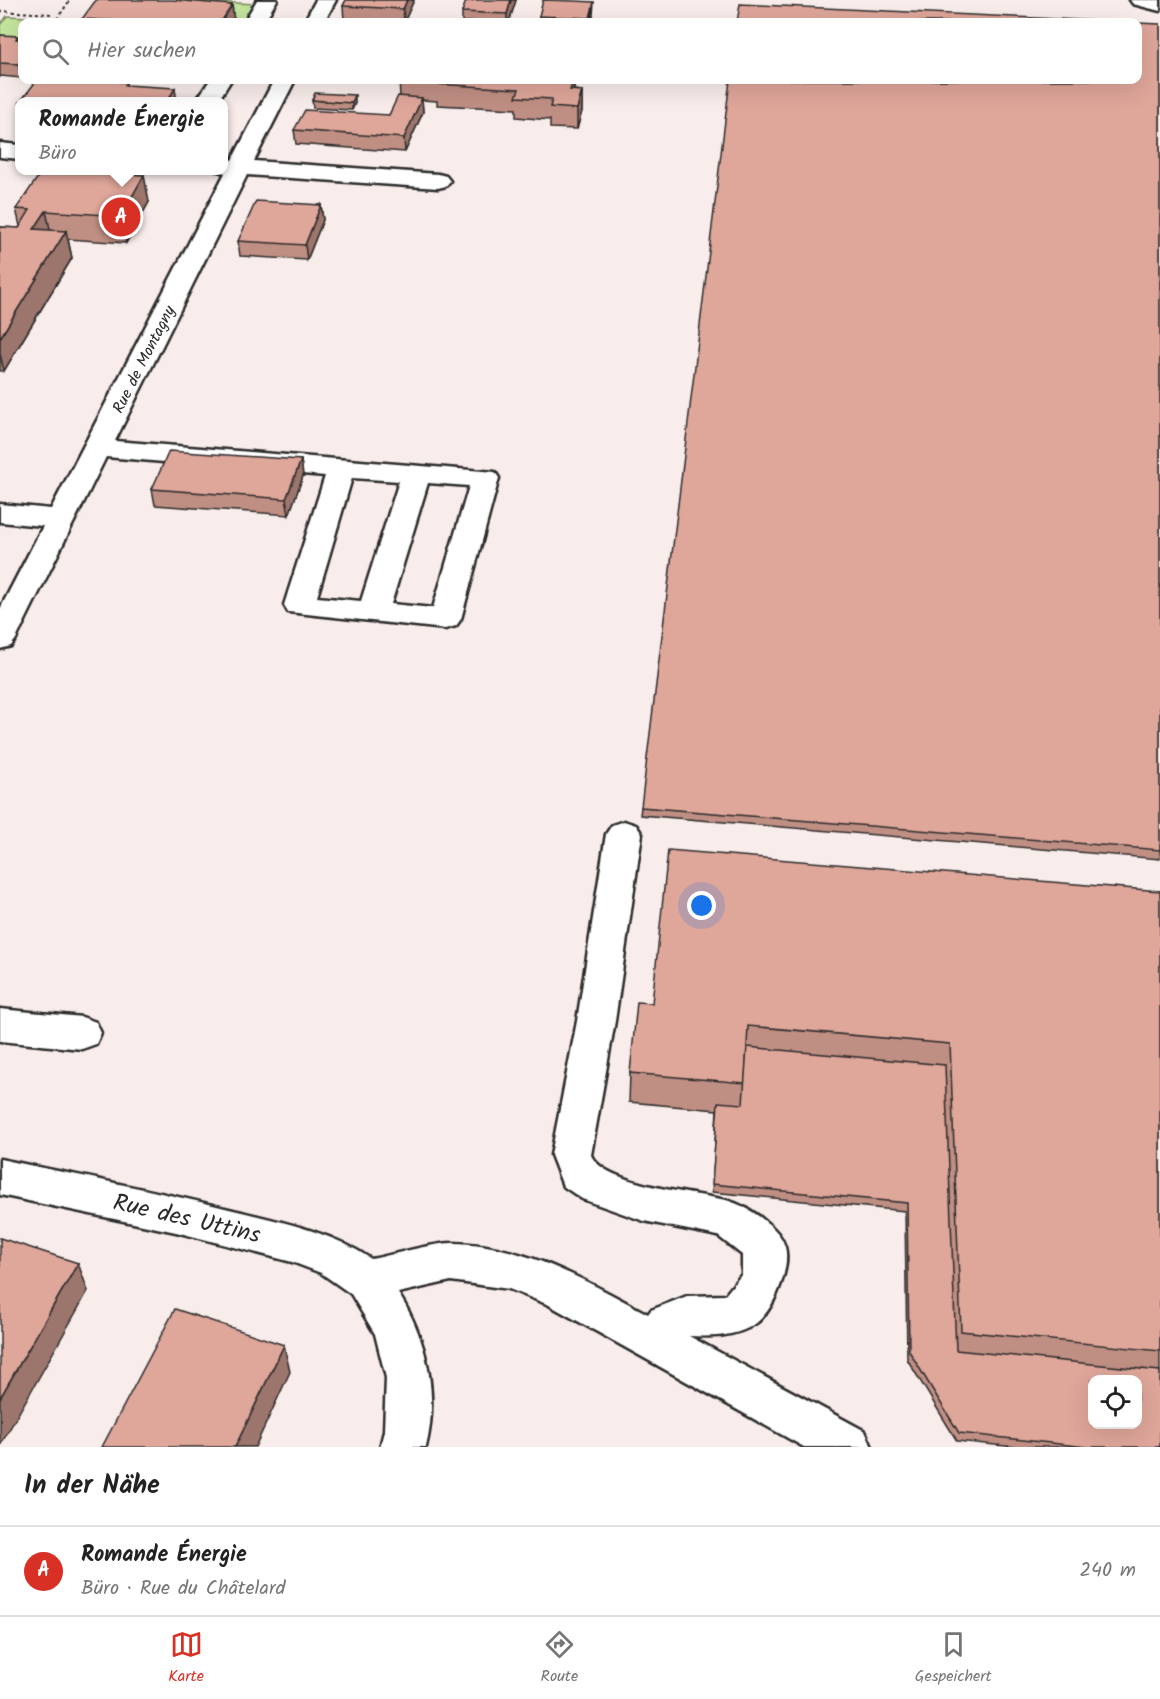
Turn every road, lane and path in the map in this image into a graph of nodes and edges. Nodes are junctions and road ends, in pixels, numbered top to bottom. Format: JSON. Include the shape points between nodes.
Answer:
{"nodes":[{"id":1,"x":70,"y":0,"type":"edge"},
{"id":2,"x":267,"y":0,"type":"edge"},
{"id":3,"x":326,"y":0,"type":"edge"},
{"id":4,"x":1140,"y":0,"type":"edge"},
{"id":5,"x":1160,"y":5,"type":"edge"},
{"id":6,"x":0,"y":11,"type":"edge"},
{"id":7,"x":51,"y":14,"type":"dead end"},
{"id":8,"x":58,"y":18,"type":"edge"},
{"id":9,"x":256,"y":18,"type":"edge"},
{"id":10,"x":316,"y":18,"type":"edge"},
{"id":11,"x":218,"y":84,"type":"edge"},
{"id":12,"x":282,"y":84,"type":"edge"},
{"id":13,"x":210,"y":97,"type":"edge"},
{"id":14,"x":0,"y":150,"type":"edge"},
{"id":15,"x":15,"y":152,"type":"edge"},
{"id":16,"x":231,"y":167,"type":"edge"},
{"id":17,"x":227,"y":175,"type":"edge"},
{"id":18,"x":438,"y":181,"type":"dead end"},
{"id":19,"x":98,"y":448,"type":"junction"},
{"id":20,"x":341,"y":470,"type":"junction"},
{"id":21,"x":416,"y":474,"type":"junction"},
{"id":22,"x":0,"y":513,"type":"edge"},
{"id":23,"x":61,"y":519,"type":"junction"},
{"id":24,"x":373,"y":611,"type":"junction"},
{"id":25,"x":0,"y":639,"type":"edge"},
{"id":26,"x":624,"y":834,"type":"dead end"},
{"id":27,"x":0,"y":1025,"type":"edge"},
{"id":28,"x":82,"y":1033,"type":"dead end"},
{"id":29,"x":0,"y":1177,"type":"edge"},
{"id":30,"x":366,"y":1280,"type":"junction"},
{"id":31,"x":654,"y":1339,"type":"junction"},
{"id":32,"x":403,"y":1447,"type":"edge"},
{"id":33,"x":849,"y":1447,"type":"edge"}],
"edges":[{"from":1,"to":8,"type":"path"},
{"from":2,"to":9,"type":"street"},
{"from":3,"to":10,"type":"street"},
{"from":4,"to":5,"type":"street"},
{"from":6,"to":7,"type":"path"},
{"from":11,"to":13,"type":"street"},
{"from":12,"to":16,"type":"street","name":"Rue de Montagny"},
{"from":14,"to":15,"type":"street"},
{"from":16,"to":18,"type":"street"},
{"from":17,"to":19,"type":"street","name":"Rue de Montagny"},
{"from":19,"to":20,"type":"street"},
{"from":19,"to":23,"type":"street","name":"Rue de Montagny"},
{"from":20,"to":21,"type":"street"},
{"from":20,"to":24,"type":"street","via":[[299,605]]},
{"from":21,"to":24,"type":"street"},
{"from":21,"to":24,"type":"street","via":[[485,478],[445,619]]},
{"from":22,"to":23,"type":"street"},
{"from":23,"to":25,"type":"street","name":"Rue de Montagny"},
{"from":26,"to":31,"type":"street","via":[[571,1155],[578,1173],[597,1186],[644,1203],[728,1219],[764,1248],[763,1275],[740,1310],[720,1317],[687,1316],[667,1324]]},
{"from":27,"to":28,"type":"street"},
{"from":29,"to":30,"type":"street","name":"Rue des Uttins","via":[[292,1243],[336,1259]]},
{"from":30,"to":31,"type":"street","via":[[451,1262],[510,1270],[564,1291]]},
{"from":30,"to":32,"type":"street","via":[[396,1329],[408,1378]]},
{"from":31,"to":33,"type":"street"}]}
